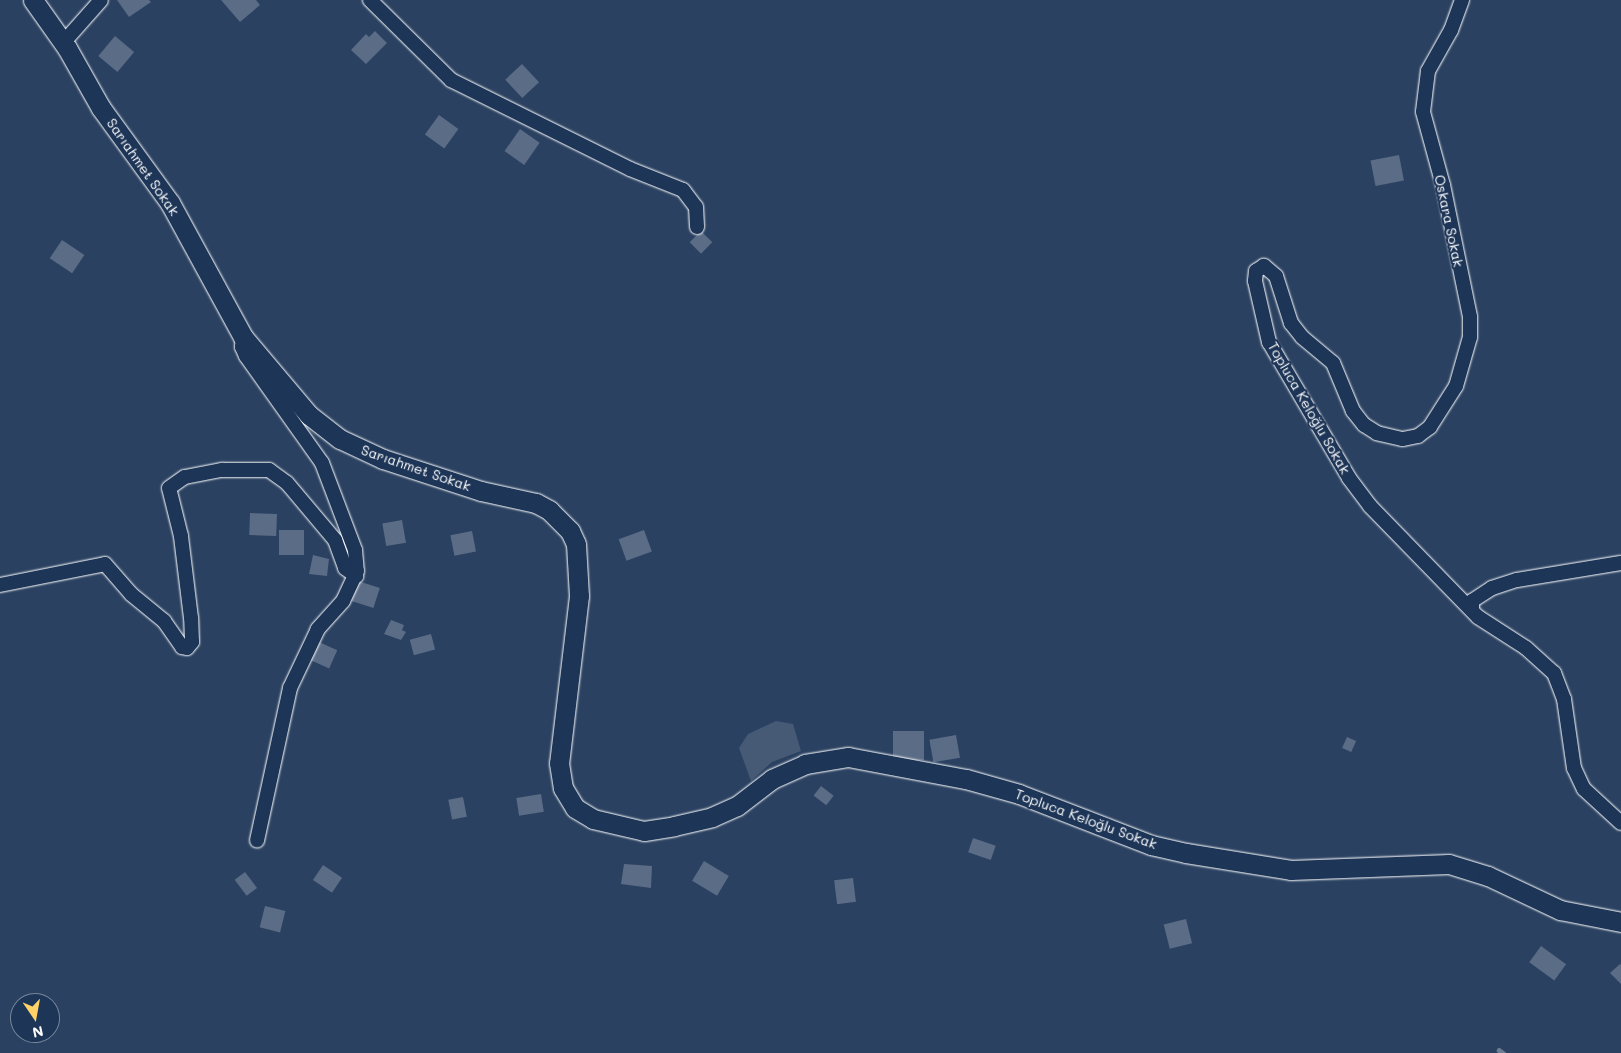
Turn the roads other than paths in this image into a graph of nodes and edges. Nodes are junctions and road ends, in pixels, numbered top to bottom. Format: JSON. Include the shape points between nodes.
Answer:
{"nodes":[{"id":1,"x":33,"y":0,"type":"edge"},
{"id":2,"x":102,"y":0,"type":"edge"},
{"id":3,"x":370,"y":0,"type":"edge"},
{"id":4,"x":1462,"y":0,"type":"edge"},
{"id":5,"x":63,"y":43,"type":"junction"},
{"id":6,"x":697,"y":227,"type":"dead end"},
{"id":7,"x":243,"y":337,"type":"junction"},
{"id":8,"x":1418,"y":436,"type":"joint"},
{"id":9,"x":1621,"y":563,"type":"edge"},
{"id":10,"x":356,"y":576,"type":"junction"},
{"id":11,"x":0,"y":585,"type":"edge"},
{"id":12,"x":1472,"y":608,"type":"junction"},
{"id":13,"x":569,"y":797,"type":"joint"},
{"id":14,"x":1621,"y":824,"type":"edge"},
{"id":15,"x":257,"y":840,"type":"dead end"},
{"id":16,"x":1621,"y":922,"type":"edge"}],
"edges":[{"from":1,"to":5,"type":"street","name":"Sarıahmet Sokak"},
{"from":2,"to":5,"type":"street"},
{"from":3,"to":6,"type":"street","via":[[451,80],[630,169],[683,190],[696,207]]},
{"from":4,"to":8,"type":"street","name":"Oskara Sokak","via":[[1451,30],[1428,71],[1423,112],[1443,185],[1470,317],[1470,337],[1456,386],[1430,427]]},
{"from":5,"to":7,"type":"street","name":"Sarıahmet Sokak","via":[[102,108],[170,203]]},
{"from":7,"to":10,"type":"street","via":[[242,347],[246,356],[322,463],[355,550]]},
{"from":7,"to":13,"type":"street","name":"Sarıahmet Sokak","via":[[309,415],[340,439],[382,459],[481,491],[536,503],[549,510],[570,530],[576,544],[579,596],[559,764],[563,788]]},
{"from":8,"to":12,"type":"street","name":"Topluca Keloğlu Sokak","via":[[1402,439],[1364,425],[1353,411],[1333,363],[1302,337],[1291,323],[1276,276],[1264,266],[1256,271],[1255,281],[1269,342],[1349,478],[1370,506]]},
{"from":9,"to":12,"type":"street","via":[[1518,580],[1492,588],[1472,601]]},
{"from":10,"to":11,"type":"street","via":[[345,568],[335,540],[287,483],[269,470],[222,470],[185,477],[169,488],[181,536],[191,618],[192,642],[187,648],[182,648],[164,621],[131,594],[105,564]]},
{"from":10,"to":15,"type":"street","via":[[343,601],[318,629],[290,688]]},
{"from":12,"to":14,"type":"street","name":"Topluca Keloğlu Sokak","via":[[1478,617],[1526,648],[1554,673],[1564,698],[1574,768],[1584,789]]},
{"from":13,"to":16,"type":"street","name":"Topluca Keloğlu Sokak","via":[[575,808],[593,819],[644,831],[674,826],[737,806],[772,780],[805,764],[848,757],[966,779],[1019,794],[1151,845],[1186,853],[1291,870],[1449,864],[1488,876],[1560,910]]}]}
